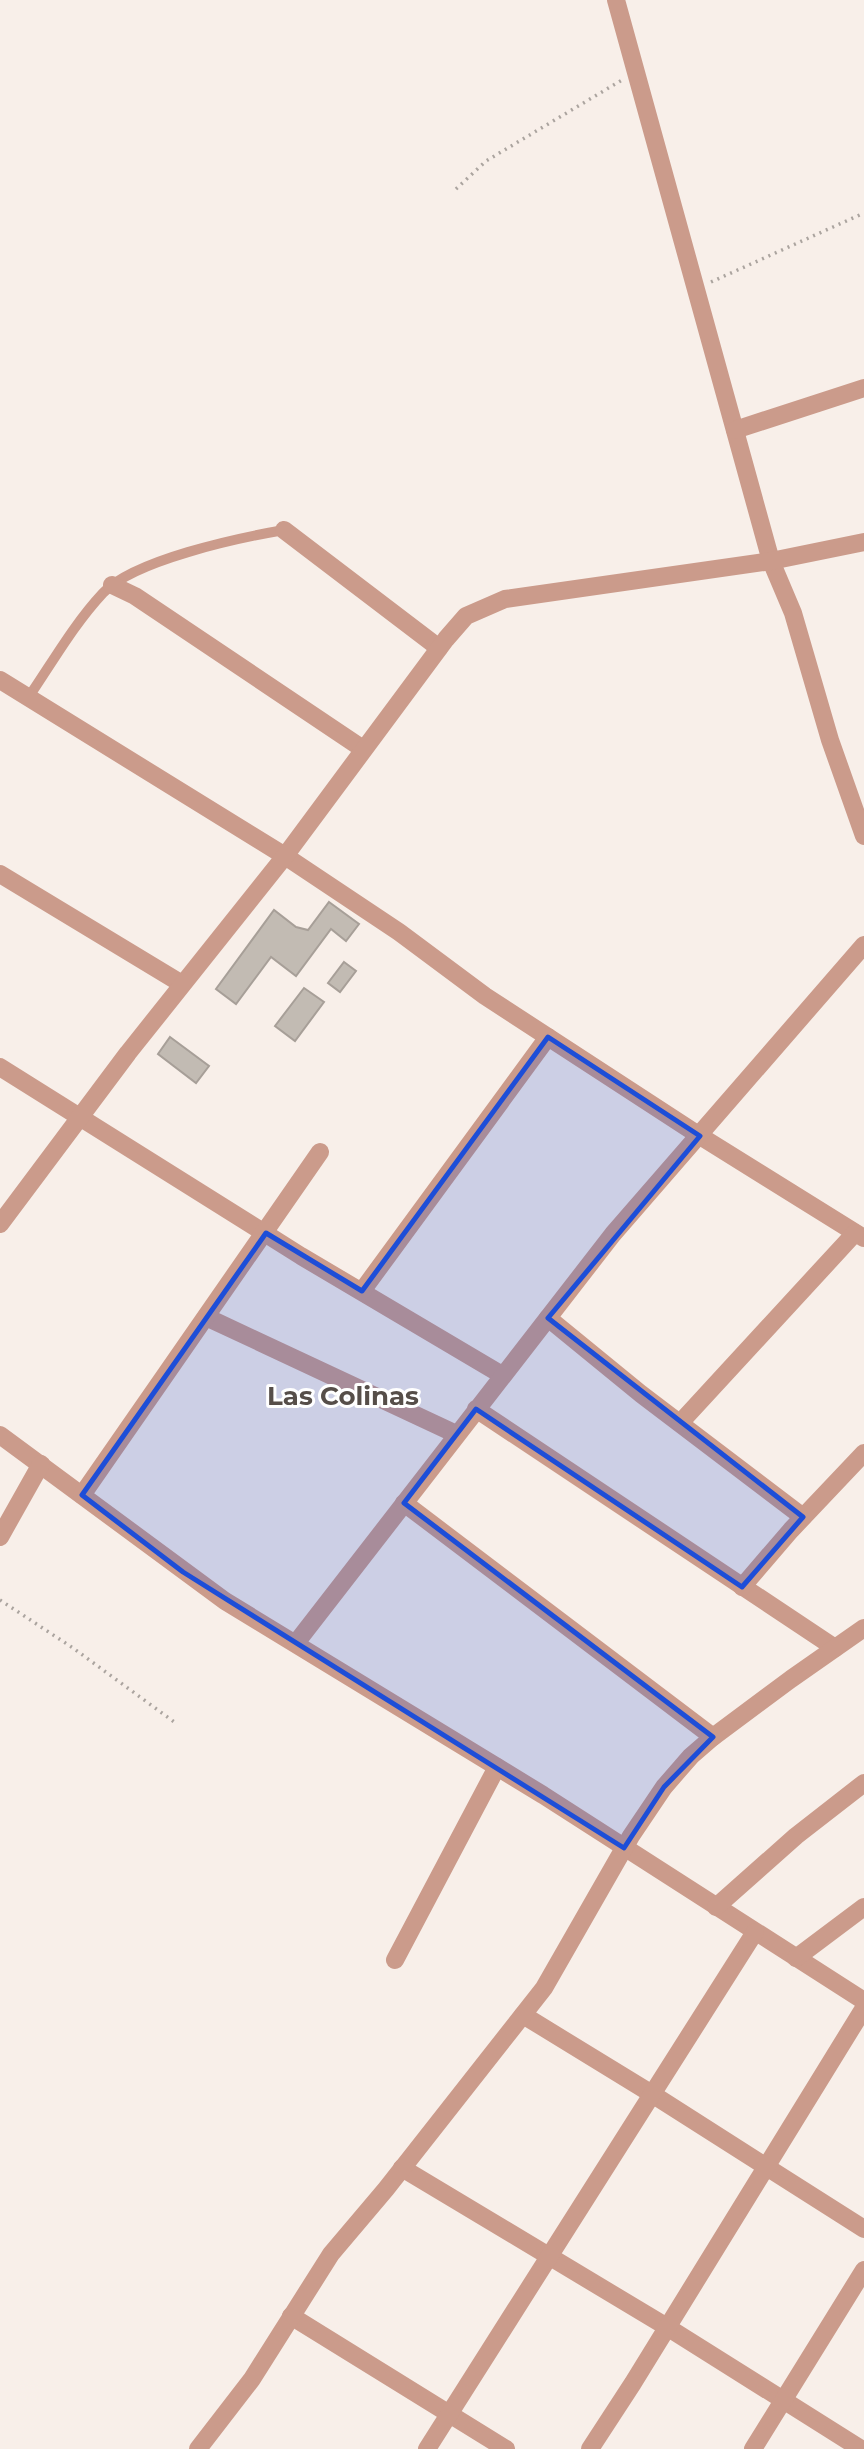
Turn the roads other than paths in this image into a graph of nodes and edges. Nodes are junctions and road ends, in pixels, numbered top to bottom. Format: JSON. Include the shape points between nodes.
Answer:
{"nodes":[{"id":1,"x":616,"y":0,"type":"edge"},
{"id":2,"x":864,"y":388,"type":"edge"},
{"id":3,"x":736,"y":430,"type":"junction"},
{"id":4,"x":284,"y":530,"type":"joint"},
{"id":5,"x":864,"y":542,"type":"edge"},
{"id":6,"x":771,"y":561,"type":"junction"},
{"id":7,"x":112,"y":585,"type":"junction"},
{"id":8,"x":439,"y":648,"type":"junction"},
{"id":9,"x":1,"y":682,"type":"edge"},
{"id":10,"x":29,"y":698,"type":"junction"},
{"id":11,"x":363,"y":749,"type":"junction"},
{"id":12,"x":864,"y":836,"type":"edge"},
{"id":13,"x":285,"y":856,"type":"junction"},
{"id":14,"x":0,"y":874,"type":"edge"},
{"id":15,"x":864,"y":945,"type":"edge"},
{"id":16,"x":182,"y":984,"type":"junction"},
{"id":17,"x":548,"y":1037,"type":"junction"},
{"id":18,"x":0,"y":1067,"type":"edge"},
{"id":19,"x":80,"y":1117,"type":"junction"},
{"id":20,"x":700,"y":1136,"type":"junction"},
{"id":21,"x":320,"y":1152,"type":"dead end"},
{"id":22,"x":0,"y":1224,"type":"edge"},
{"id":23,"x":266,"y":1233,"type":"junction"},
{"id":24,"x":860,"y":1236,"type":"edge"},
{"id":25,"x":362,"y":1291,"type":"junction"},
{"id":26,"x":206,"y":1317,"type":"junction"},
{"id":27,"x":548,"y":1318,"type":"junction"},
{"id":28,"x":502,"y":1376,"type":"junction"},
{"id":29,"x":476,"y":1409,"type":"junction"},
{"id":30,"x":680,"y":1423,"type":"junction"},
{"id":31,"x":456,"y":1434,"type":"junction"},
{"id":32,"x":0,"y":1435,"type":"edge"},
{"id":33,"x":864,"y":1453,"type":"edge"},
{"id":34,"x":41,"y":1464,"type":"junction"},
{"id":35,"x":82,"y":1495,"type":"junction"},
{"id":36,"x":404,"y":1503,"type":"junction"},
{"id":37,"x":803,"y":1517,"type":"junction"},
{"id":38,"x":0,"y":1537,"type":"edge"},
{"id":39,"x":742,"y":1587,"type":"junction"},
{"id":40,"x":864,"y":1628,"type":"edge"},
{"id":41,"x":296,"y":1643,"type":"junction"},
{"id":42,"x":835,"y":1648,"type":"junction"},
{"id":43,"x":713,"y":1737,"type":"junction"},
{"id":44,"x":497,"y":1767,"type":"junction"},
{"id":45,"x":864,"y":1783,"type":"edge"},
{"id":46,"x":624,"y":1848,"type":"junction"},
{"id":47,"x":716,"y":1907,"type":"junction"},
{"id":48,"x":864,"y":1907,"type":"edge"},
{"id":49,"x":755,"y":1932,"type":"junction"},
{"id":50,"x":796,"y":1958,"type":"junction"},
{"id":51,"x":396,"y":1960,"type":"dead end"},
{"id":52,"x":864,"y":2001,"type":"edge"},
{"id":53,"x":864,"y":2008,"type":"edge"},
{"id":54,"x":523,"y":2015,"type":"junction"},
{"id":55,"x":652,"y":2094,"type":"junction"},
{"id":56,"x":402,"y":2168,"type":"junction"},
{"id":57,"x":765,"y":2168,"type":"junction"},
{"id":58,"x":864,"y":2230,"type":"edge"},
{"id":59,"x":548,"y":2256,"type":"junction"},
{"id":60,"x":864,"y":2270,"type":"edge"},
{"id":61,"x":291,"y":2316,"type":"junction"},
{"id":62,"x":667,"y":2327,"type":"junction"},
{"id":63,"x":785,"y":2401,"type":"junction"},
{"id":64,"x":449,"y":2414,"type":"junction"},
{"id":65,"x":206,"y":2447,"type":"edge"},
{"id":66,"x":427,"y":2449,"type":"edge"},
{"id":67,"x":506,"y":2449,"type":"edge"},
{"id":68,"x":590,"y":2449,"type":"edge"},
{"id":69,"x":753,"y":2449,"type":"edge"},
{"id":70,"x":861,"y":2449,"type":"edge"}],
"edges":[{"from":1,"to":3,"type":"street"},
{"from":2,"to":3,"type":"street"},
{"from":3,"to":6,"type":"street"},
{"from":4,"to":7,"type":"lane","via":[[181,554]]},
{"from":4,"to":8,"type":"street"},
{"from":5,"to":6,"type":"street"},
{"from":6,"to":8,"type":"street","via":[[505,598],[466,616]]},
{"from":6,"to":12,"type":"street","via":[[793,613]]},
{"from":7,"to":10,"type":"lane","via":[[72,633]]},
{"from":7,"to":11,"type":"street"},
{"from":8,"to":11,"type":"street"},
{"from":9,"to":10,"type":"street"},
{"from":10,"to":13,"type":"street"},
{"from":11,"to":13,"type":"street"},
{"from":13,"to":16,"type":"street"},
{"from":13,"to":17,"type":"street"},
{"from":14,"to":16,"type":"street"},
{"from":15,"to":20,"type":"street"},
{"from":16,"to":19,"type":"street"},
{"from":17,"to":20,"type":"street"},
{"from":17,"to":25,"type":"street"},
{"from":18,"to":19,"type":"street"},
{"from":19,"to":22,"type":"street"},
{"from":19,"to":23,"type":"street"},
{"from":20,"to":24,"type":"street"},
{"from":20,"to":27,"type":"street","via":[[613,1234]]},
{"from":21,"to":23,"type":"street"},
{"from":23,"to":25,"type":"street"},
{"from":23,"to":26,"type":"street"},
{"from":24,"to":30,"type":"street"},
{"from":25,"to":28,"type":"street"},
{"from":26,"to":31,"type":"street"},
{"from":26,"to":35,"type":"street"},
{"from":27,"to":28,"type":"street"},
{"from":27,"to":30,"type":"street"},
{"from":28,"to":29,"type":"street"},
{"from":29,"to":31,"type":"street"},
{"from":29,"to":39,"type":"street"},
{"from":30,"to":37,"type":"street"},
{"from":31,"to":36,"type":"street"},
{"from":32,"to":34,"type":"street"},
{"from":33,"to":37,"type":"street"},
{"from":34,"to":35,"type":"street"},
{"from":34,"to":38,"type":"street"},
{"from":35,"to":41,"type":"street","via":[[225,1601]]},
{"from":36,"to":41,"type":"street"},
{"from":36,"to":43,"type":"street"},
{"from":37,"to":39,"type":"street"},
{"from":39,"to":42,"type":"street"},
{"from":40,"to":42,"type":"street"},
{"from":41,"to":44,"type":"street"},
{"from":42,"to":43,"type":"street"},
{"from":43,"to":46,"type":"street","via":[[664,1787]]},
{"from":44,"to":46,"type":"street"},
{"from":44,"to":51,"type":"street"},
{"from":45,"to":47,"type":"street"},
{"from":46,"to":47,"type":"street"},
{"from":46,"to":54,"type":"street","via":[[551,1977]]},
{"from":47,"to":49,"type":"street"},
{"from":48,"to":50,"type":"street"},
{"from":49,"to":50,"type":"street"},
{"from":49,"to":55,"type":"street"},
{"from":50,"to":52,"type":"street"},
{"from":53,"to":57,"type":"street"},
{"from":54,"to":55,"type":"street"},
{"from":54,"to":56,"type":"street"},
{"from":55,"to":57,"type":"street"},
{"from":55,"to":59,"type":"street"},
{"from":56,"to":59,"type":"street"},
{"from":56,"to":61,"type":"street","via":[[331,2254]]},
{"from":57,"to":58,"type":"street"},
{"from":57,"to":62,"type":"street"},
{"from":59,"to":62,"type":"street"},
{"from":59,"to":64,"type":"street"},
{"from":60,"to":63,"type":"street"},
{"from":61,"to":64,"type":"street"},
{"from":61,"to":65,"type":"street"},
{"from":62,"to":63,"type":"street"},
{"from":62,"to":68,"type":"street"},
{"from":63,"to":69,"type":"street"},
{"from":63,"to":70,"type":"street"},
{"from":64,"to":66,"type":"street"},
{"from":64,"to":67,"type":"street"}]}
